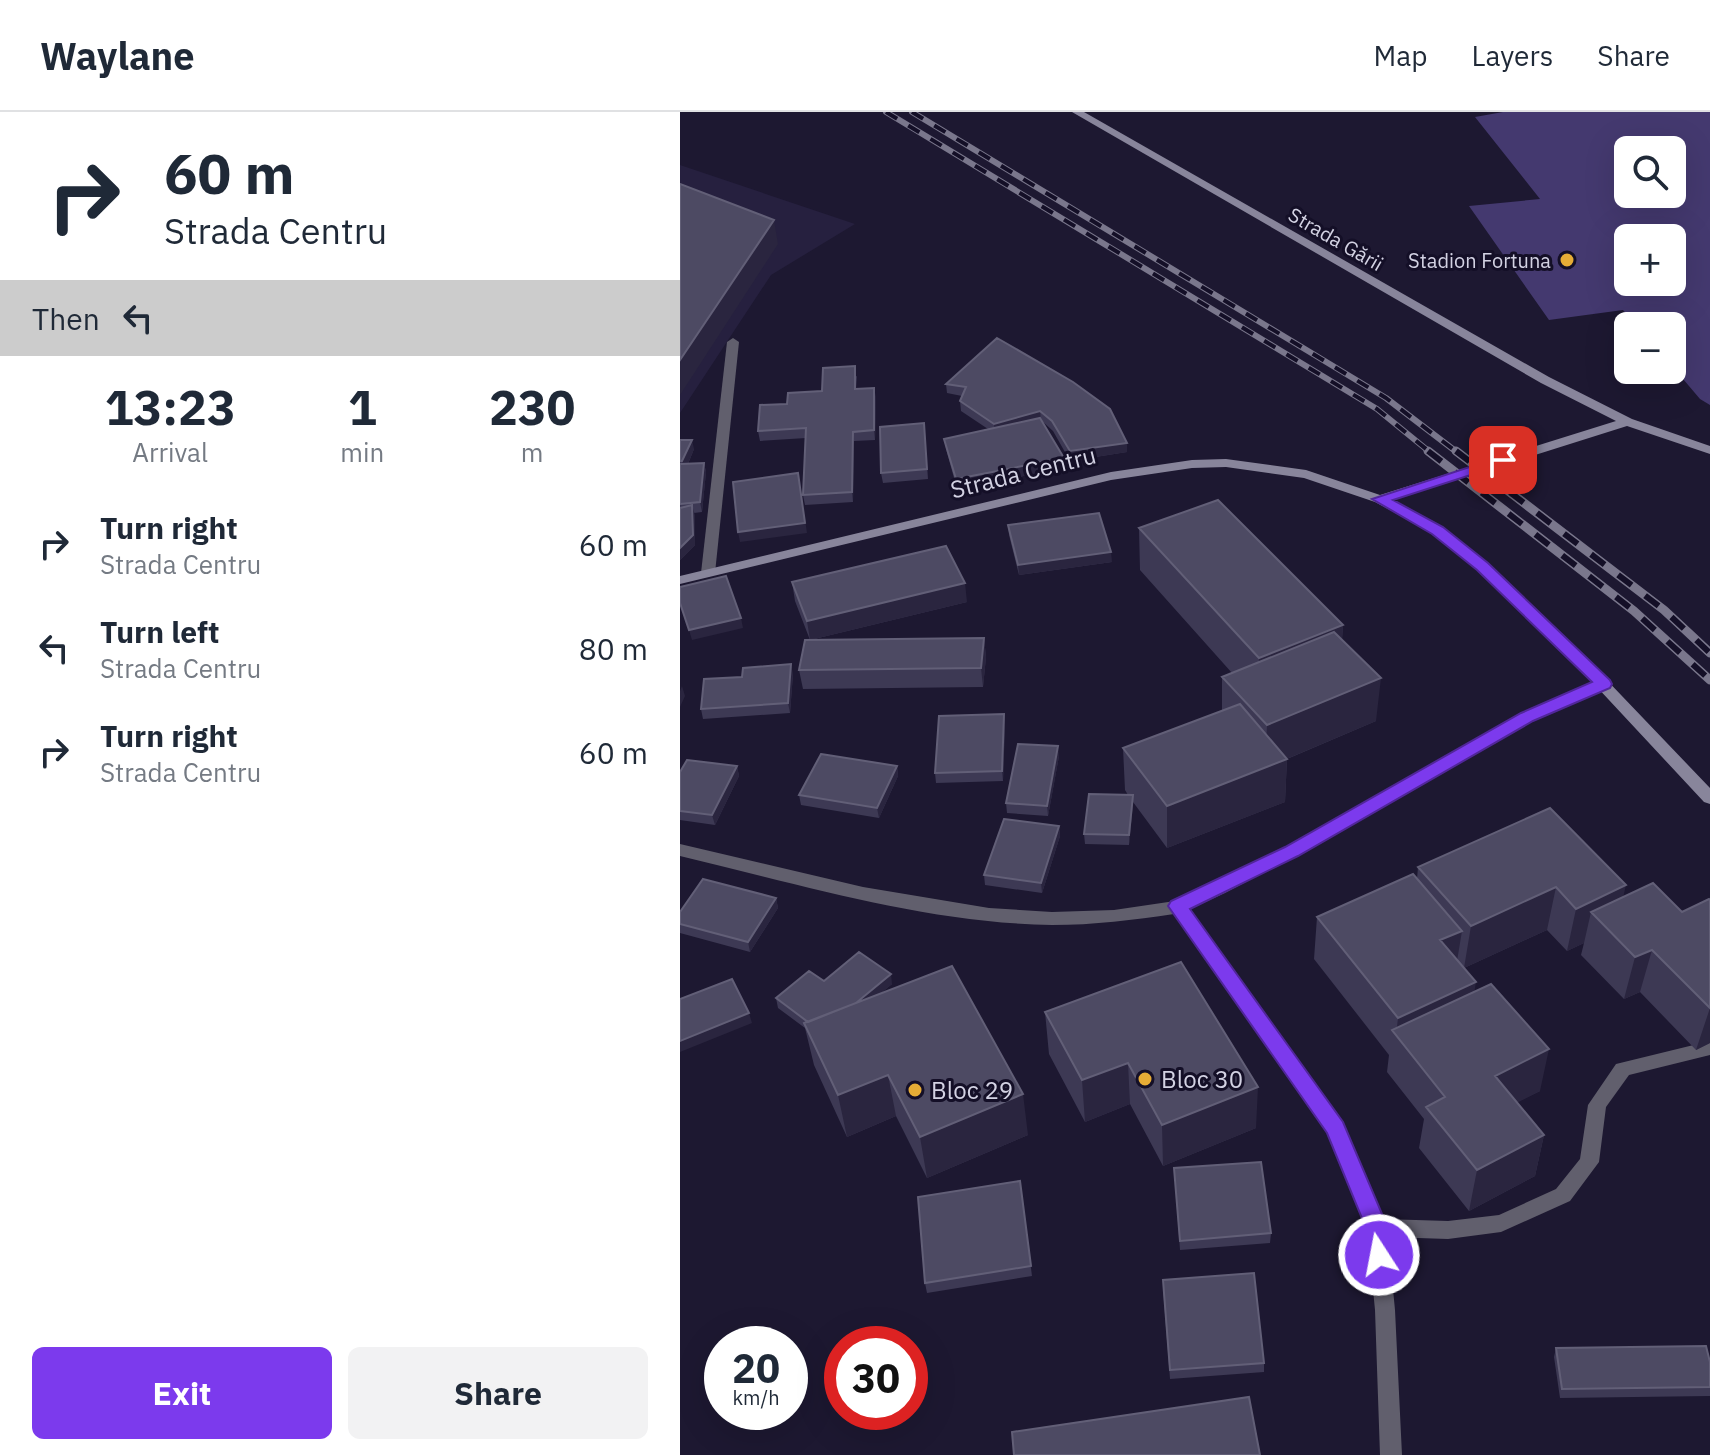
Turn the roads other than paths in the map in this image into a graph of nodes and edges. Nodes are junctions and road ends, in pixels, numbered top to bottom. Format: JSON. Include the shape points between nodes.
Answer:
{"nodes":[{"id":1,"x":1077,"y":112,"type":"edge"},
{"id":2,"x":733,"y":342,"type":"dead end"},
{"id":3,"x":1627,"y":422,"type":"junction"},
{"id":4,"x":1710,"y":450,"type":"edge"},
{"id":5,"x":1380,"y":499,"type":"junction"},
{"id":6,"x":708,"y":573,"type":"junction"},
{"id":7,"x":680,"y":580,"type":"edge"},
{"id":8,"x":1604,"y":684,"type":"junction"},
{"id":9,"x":1710,"y":798,"type":"edge"},
{"id":10,"x":680,"y":850,"type":"edge"},
{"id":11,"x":1178,"y":906,"type":"junction"},
{"id":12,"x":1710,"y":1048,"type":"edge"},
{"id":13,"x":1377,"y":1228,"type":"junction"},
{"id":14,"x":1391,"y":1455,"type":"edge"}],
"edges":[{"from":1,"to":3,"type":"main road","name":"Strada Gării"},
{"from":2,"to":6,"type":"street"},
{"from":3,"to":4,"type":"main road","name":"Strada Gării"},
{"from":3,"to":5,"type":"main road"},
{"from":5,"to":6,"type":"main road","name":"Strada Centru","via":[[1306,474],[1192,464],[1111,476]]},
{"from":5,"to":8,"type":"main road","name":"Strada Centru","via":[[1438,530],[1482,566]]},
{"from":6,"to":7,"type":"main road","name":"Strada Centru"},
{"from":8,"to":9,"type":"main road","name":"Strada Centru"},
{"from":8,"to":11,"type":"street","via":[[1527,717],[1292,852]]},
{"from":10,"to":11,"type":"street","via":[[862,891],[1032,918],[1100,918]]},
{"from":11,"to":13,"type":"street","via":[[1336,1129]]},
{"from":12,"to":13,"type":"street","via":[[1623,1069],[1597,1105],[1589,1162],[1563,1195],[1501,1223],[1448,1230]]},
{"from":13,"to":14,"type":"street"}]}
